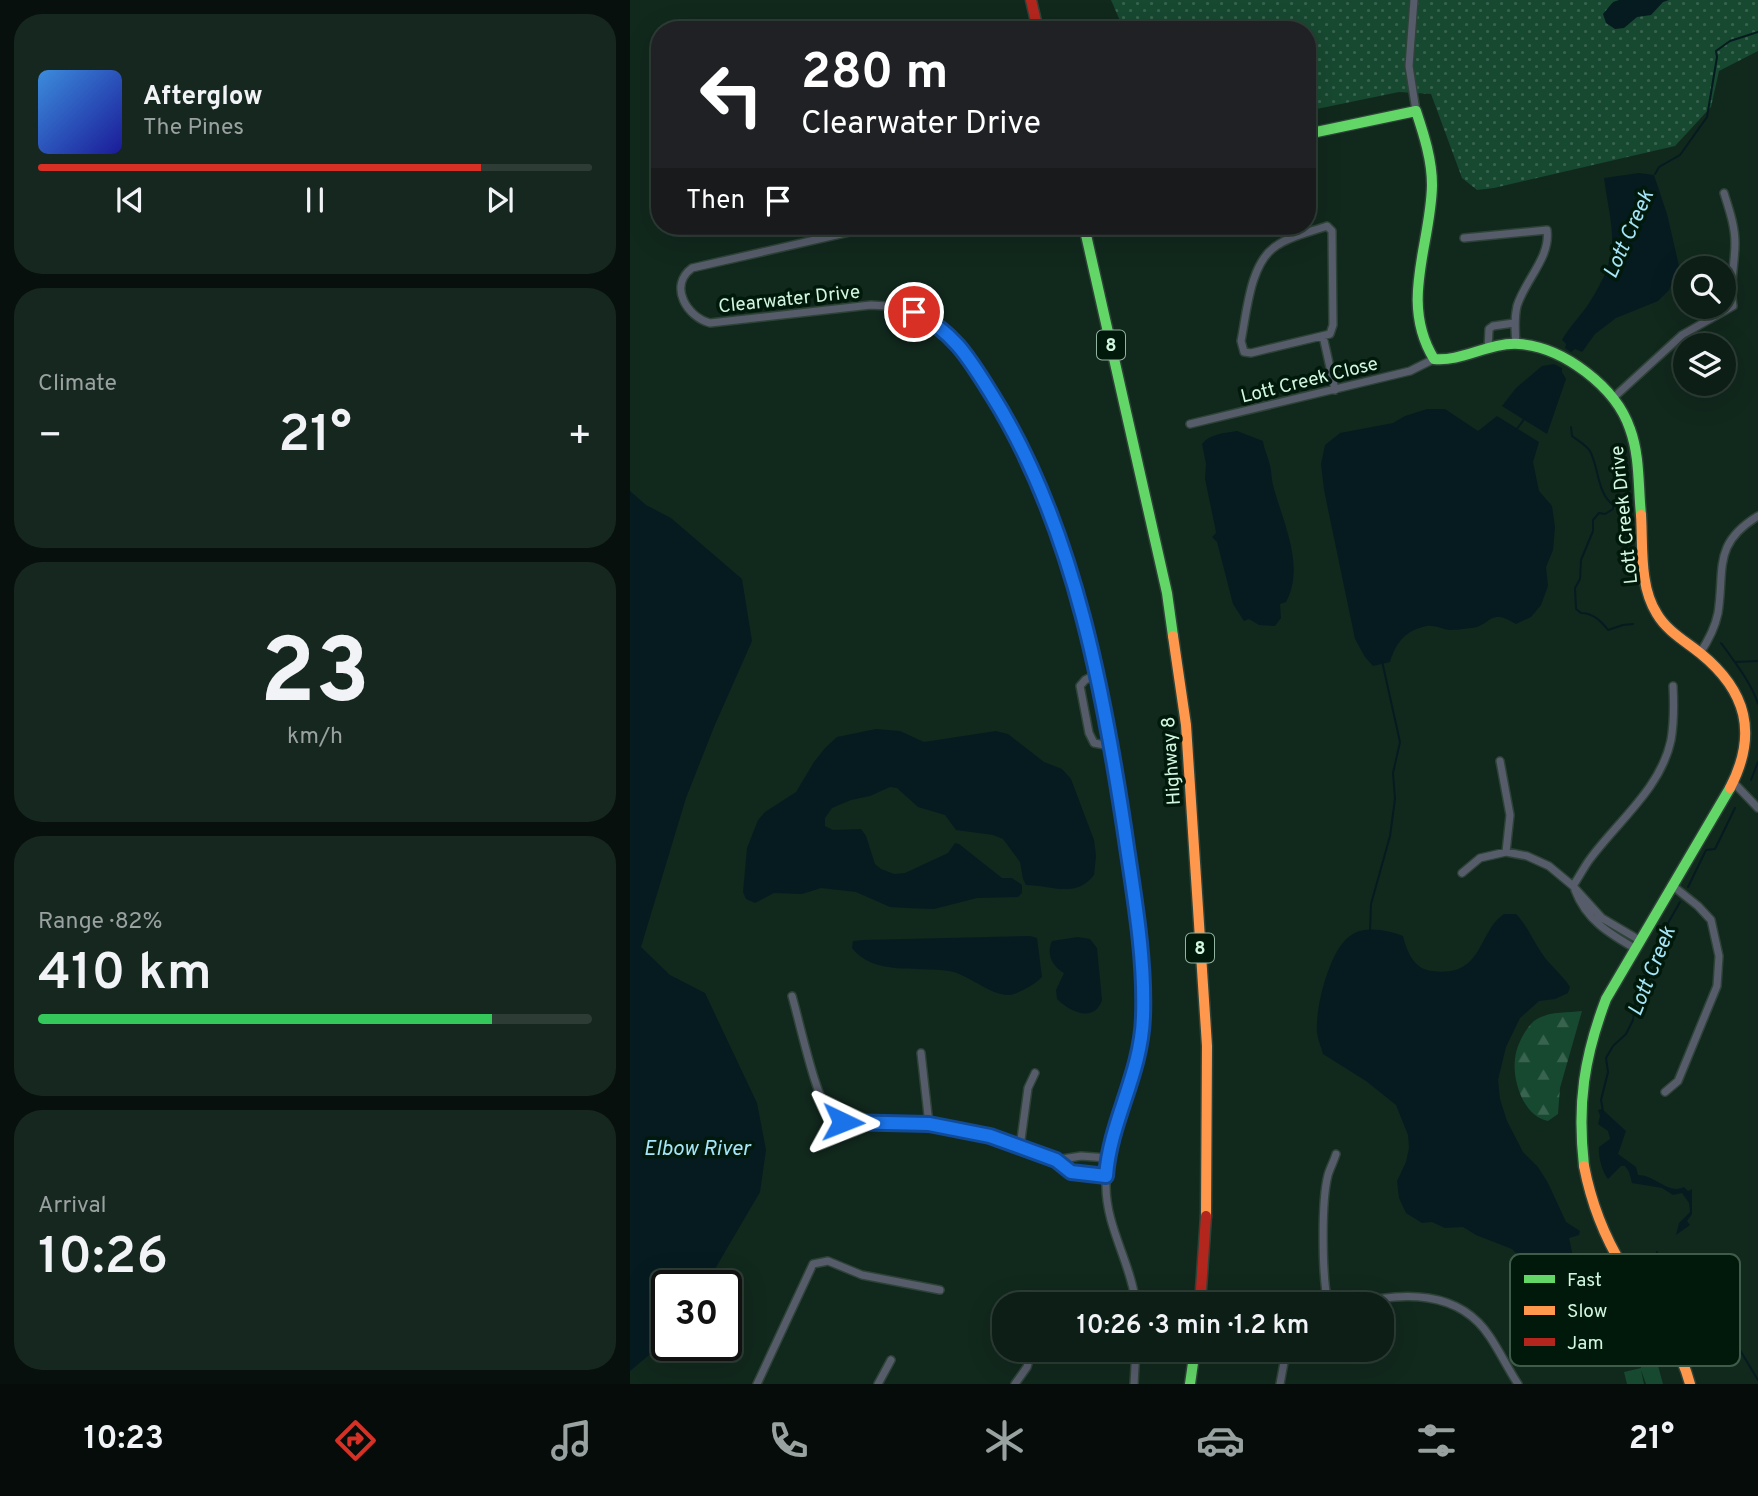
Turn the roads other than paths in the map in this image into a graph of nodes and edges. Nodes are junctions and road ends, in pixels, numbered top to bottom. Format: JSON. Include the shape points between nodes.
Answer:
{"nodes":[{"id":1,"x":1031,"y":0,"type":"edge"},
{"id":2,"x":1414,"y":0,"type":"edge"},
{"id":3,"x":1036,"y":21,"type":"edge"},
{"id":4,"x":1416,"y":111,"type":"junction"},
{"id":5,"x":1316,"y":132,"type":"edge"},
{"id":6,"x":1724,"y":193,"type":"dead end"},
{"id":7,"x":1316,"y":230,"type":"edge"},
{"id":8,"x":837,"y":235,"type":"edge"},
{"id":9,"x":1086,"y":235,"type":"edge"},
{"id":10,"x":1302,"y":235,"type":"edge"},
{"id":11,"x":1464,"y":238,"type":"dead end"},
{"id":12,"x":1514,"y":323,"type":"junction"},
{"id":13,"x":1323,"y":336,"type":"junction"},
{"id":14,"x":1516,"y":344,"type":"junction"},
{"id":15,"x":1488,"y":349,"type":"junction"},
{"id":16,"x":1434,"y":359,"type":"junction"},
{"id":17,"x":1335,"y":390,"type":"junction"},
{"id":18,"x":1612,"y":399,"type":"junction"},
{"id":19,"x":1190,"y":424,"type":"dead end"},
{"id":20,"x":1758,"y":516,"type":"edge"},
{"id":21,"x":1700,"y":653,"type":"junction"},
{"id":22,"x":1095,"y":675,"type":"junction"},
{"id":23,"x":1673,"y":686,"type":"dead end"},
{"id":24,"x":1110,"y":746,"type":"junction"},
{"id":25,"x":1500,"y":761,"type":"dead end"},
{"id":26,"x":1734,"y":783,"type":"junction"},
{"id":27,"x":1758,"y":808,"type":"edge"},
{"id":28,"x":1506,"y":852,"type":"junction"},
{"id":29,"x":1462,"y":873,"type":"dead end"},
{"id":30,"x":1573,"y":886,"type":"junction"},
{"id":31,"x":1673,"y":886,"type":"junction"},
{"id":32,"x":1638,"y":945,"type":"junction"},
{"id":33,"x":792,"y":996,"type":"dead end"},
{"id":34,"x":922,"y":1053,"type":"dead end"},
{"id":35,"x":1035,"y":1073,"type":"dead end"},
{"id":36,"x":1665,"y":1092,"type":"dead end"},
{"id":37,"x":929,"y":1124,"type":"junction"},
{"id":38,"x":1020,"y":1147,"type":"junction"},
{"id":39,"x":1336,"y":1154,"type":"dead end"},
{"id":40,"x":1108,"y":1158,"type":"junction"},
{"id":41,"x":1056,"y":1160,"type":"junction"},
{"id":42,"x":1106,"y":1176,"type":"junction"},
{"id":43,"x":1616,"y":1254,"type":"edge"},
{"id":44,"x":940,"y":1290,"type":"dead end"},
{"id":45,"x":1133,"y":1292,"type":"edge"},
{"id":46,"x":1201,"y":1292,"type":"edge"},
{"id":47,"x":1325,"y":1292,"type":"edge"},
{"id":48,"x":1394,"y":1298,"type":"edge"},
{"id":49,"x":891,"y":1360,"type":"dead end"},
{"id":50,"x":1028,"y":1362,"type":"edge"},
{"id":51,"x":1135,"y":1362,"type":"edge"},
{"id":52,"x":1193,"y":1362,"type":"edge"},
{"id":53,"x":1283,"y":1362,"type":"edge"},
{"id":54,"x":1684,"y":1366,"type":"edge"},
{"id":55,"x":757,"y":1384,"type":"edge"},
{"id":56,"x":878,"y":1384,"type":"edge"},
{"id":57,"x":1015,"y":1384,"type":"edge"},
{"id":58,"x":1134,"y":1384,"type":"edge"},
{"id":59,"x":1190,"y":1384,"type":"edge"},
{"id":60,"x":1280,"y":1384,"type":"edge"},
{"id":61,"x":1518,"y":1384,"type":"edge"},
{"id":62,"x":1690,"y":1384,"type":"edge"}],
"edges":[{"from":1,"to":3,"type":"street"},
{"from":2,"to":4,"type":"street","via":[[1409,66]]},
{"from":4,"to":5,"type":"street"},
{"from":4,"to":16,"type":"street","via":[[1432,168],[1417,303],[1427,351]]},
{"from":6,"to":18,"type":"street","via":[[1735,242],[1733,306],[1682,335]]},
{"from":7,"to":13,"type":"street","via":[[1326,226],[1332,231],[1333,325],[1330,334]]},
{"from":8,"to":22,"type":"street","name":"Clearwater Drive","via":[[692,268],[681,283],[685,304],[689,312],[710,323],[895,306],[947,332],[1013,428],[1040,487],[1077,594]]},
{"from":9,"to":46,"type":"street","name":"Highway 8","number":"8","via":[[1167,593],[1186,725],[1207,1058],[1207,1198]]},
{"from":10,"to":13,"type":"street","via":[[1278,244],[1258,264],[1241,341],[1244,352],[1251,353]]},
{"from":11,"to":12,"type":"street","via":[[1547,230],[1543,254],[1523,291]]},
{"from":12,"to":14,"type":"street"},
{"from":12,"to":15,"type":"street","via":[[1489,329]]},
{"from":13,"to":17,"type":"street"},
{"from":14,"to":15,"type":"street","name":"Lott Creek Drive"},
{"from":14,"to":18,"type":"street","name":"Lott Creek Drive","via":[[1544,349],[1581,370]]},
{"from":15,"to":16,"type":"street","name":"Lott Creek Drive"},
{"from":16,"to":17,"type":"street","name":"Lott Creek Close","via":[[1418,369]]},
{"from":17,"to":19,"type":"street","name":"Lott Creek Close"},
{"from":18,"to":21,"type":"street","name":"Lott Creek Drive","via":[[1625,417],[1636,450],[1646,584],[1653,606],[1678,638]]},
{"from":20,"to":21,"type":"street","via":[[1730,542],[1721,561],[1717,615],[1711,637]]},
{"from":21,"to":26,"type":"street","name":"Lott Creek Drive","via":[[1726,677],[1745,712],[1747,750]]},
{"from":22,"to":24,"type":"street","name":"Clearwater Drive"},
{"from":22,"to":24,"type":"street","via":[[1080,686],[1086,721],[1091,740]]},
{"from":23,"to":30,"type":"street","via":[[1671,741],[1661,768]]},
{"from":24,"to":40,"type":"street","name":"Clearwater Drive","via":[[1138,931],[1143,1015],[1134,1075]]},
{"from":25,"to":28,"type":"street","via":[[1510,815]]},
{"from":26,"to":27,"type":"street"},
{"from":26,"to":31,"type":"street","name":"Lott Creek Drive"},
{"from":28,"to":29,"type":"street","via":[[1480,858]]},
{"from":28,"to":30,"type":"street","via":[[1549,866]]},
{"from":30,"to":32,"type":"street","via":[[1596,923]]},
{"from":31,"to":32,"type":"street","name":"Lott Creek Drive"},
{"from":31,"to":36,"type":"street","via":[[1711,920],[1719,957],[1717,986],[1678,1081]]},
{"from":32,"to":43,"type":"street","name":"Lott Creek Drive","via":[[1606,999],[1590,1040],[1580,1099],[1580,1138],[1589,1186]]},
{"from":33,"to":37,"type":"street","via":[[833,1121]]},
{"from":34,"to":37,"type":"street"},
{"from":35,"to":38,"type":"street","via":[[1028,1088]]},
{"from":37,"to":38,"type":"street"},
{"from":38,"to":41,"type":"street"},
{"from":39,"to":47,"type":"street","via":[[1325,1204]]},
{"from":40,"to":41,"type":"street"},
{"from":40,"to":42,"type":"street","name":"Clearwater Drive"},
{"from":41,"to":42,"type":"street","via":[[1076,1174]]},
{"from":42,"to":45,"type":"street","name":"Clearwater Drive","via":[[1110,1219]]},
{"from":44,"to":55,"type":"street","via":[[862,1275],[828,1261],[813,1264]]},
{"from":48,"to":61,"type":"street","via":[[1435,1298],[1456,1304],[1489,1335]]},
{"from":49,"to":56,"type":"street"},
{"from":50,"to":57,"type":"street"},
{"from":51,"to":58,"type":"street"},
{"from":52,"to":59,"type":"street"},
{"from":53,"to":60,"type":"street"},
{"from":54,"to":62,"type":"street","name":"Lott Creek Drive"}]}
